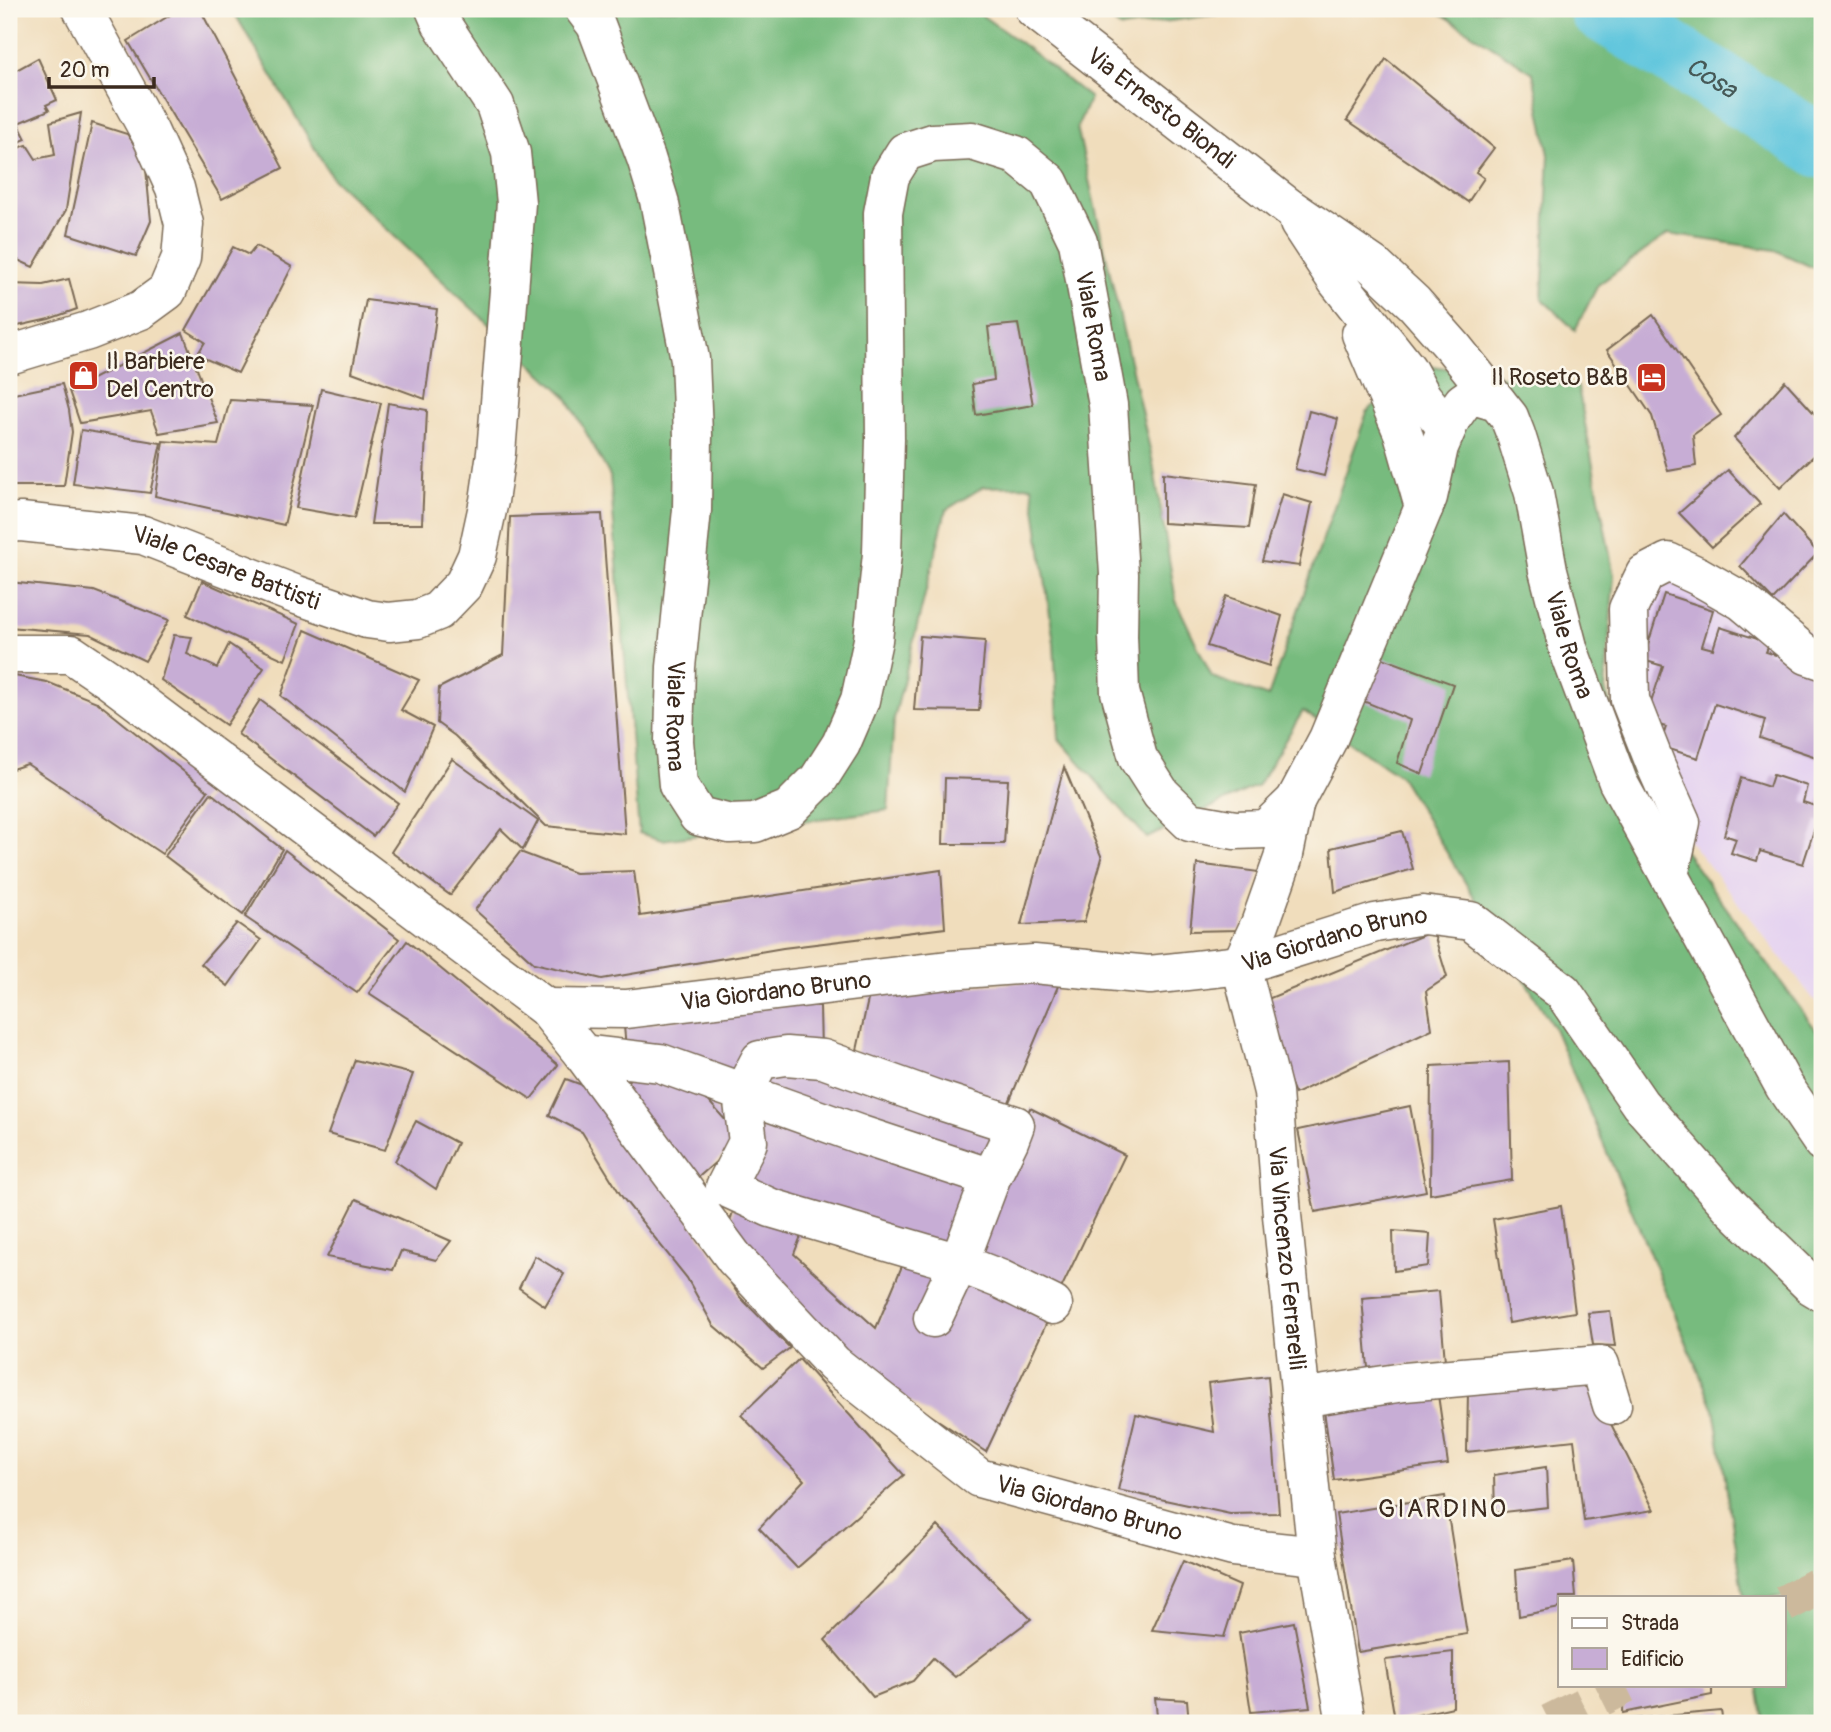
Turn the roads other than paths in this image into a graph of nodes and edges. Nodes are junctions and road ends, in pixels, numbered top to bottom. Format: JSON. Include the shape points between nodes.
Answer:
{"nodes":[{"id":1,"x":82,"y":9,"type":"edge"},
{"id":2,"x":435,"y":9,"type":"edge"},
{"id":3,"x":584,"y":9,"type":"edge"},
{"id":4,"x":1034,"y":9,"type":"edge"},
{"id":5,"x":1288,"y":207,"type":"junction"},
{"id":6,"x":1336,"y":281,"type":"junction"},
{"id":7,"x":9,"y":355,"type":"edge"},
{"id":8,"x":1497,"y":402,"type":"junction"},
{"id":9,"x":1447,"y":428,"type":"junction"},
{"id":10,"x":1424,"y":507,"type":"junction"},
{"id":11,"x":9,"y":523,"type":"edge"},
{"id":12,"x":9,"y":654,"type":"edge"},
{"id":13,"x":1822,"y":660,"type":"edge"},
{"id":14,"x":1295,"y":801,"type":"junction"},
{"id":15,"x":1669,"y":875,"type":"junction"},
{"id":16,"x":1241,"y":965,"type":"junction"},
{"id":17,"x":546,"y":1008,"type":"junction"},
{"id":18,"x":583,"y":1054,"type":"junction"},
{"id":19,"x":742,"y":1094,"type":"junction"},
{"id":20,"x":1822,"y":1142,"type":"edge"},
{"id":21,"x":991,"y":1178,"type":"junction"},
{"id":22,"x":710,"y":1196,"type":"junction"},
{"id":23,"x":959,"y":1263,"type":"junction"},
{"id":24,"x":1822,"y":1292,"type":"edge"},
{"id":25,"x":1053,"y":1305,"type":"dead end"},
{"id":26,"x":933,"y":1318,"type":"dead end"},
{"id":27,"x":1300,"y":1398,"type":"junction"},
{"id":28,"x":1612,"y":1405,"type":"dead end"},
{"id":29,"x":1317,"y":1556,"type":"junction"},
{"id":30,"x":1346,"y":1723,"type":"edge"}],
"edges":[{"from":1,"to":7,"type":"street","via":[[175,188],[184,224],[181,258],[167,291],[141,310]]},
{"from":2,"to":11,"type":"street","name":"Viale Cesare Battisti","via":[[495,106],[511,153],[516,203],[496,453],[477,556],[464,584],[438,611],[389,622],[297,596],[143,535]]},
{"from":3,"to":14,"type":"street","name":"Viale Roma","via":[[596,25],[659,200],[690,359],[692,510],[676,667],[674,741],[678,785],[698,816],[730,824],[755,823],[789,809],[824,771],[860,700],[873,640],[882,554],[886,439],[883,213],[890,176],[905,152],[933,143],[972,141],[1016,155],[1049,182],[1078,242],[1108,405],[1119,574],[1120,692],[1138,758],[1161,794],[1190,822],[1235,830],[1266,829]]},
{"from":4,"to":5,"type":"street","name":"Via Ernesto Biondi"},
{"from":5,"to":6,"type":"street"},
{"from":5,"to":8,"type":"street","name":"Via Ernesto Biondi","via":[[1373,265],[1414,303]]},
{"from":6,"to":9,"type":"street","via":[[1407,369]]},
{"from":6,"to":10,"type":"street","via":[[1403,433]]},
{"from":8,"to":9,"type":"street","name":"Viale Roma","via":[[1473,395],[1463,402]]},
{"from":8,"to":15,"type":"street","name":"Viale Roma","via":[[1509,418],[1534,493],[1569,651],[1618,782]]},
{"from":9,"to":10,"type":"street","name":"Viale Roma"},
{"from":10,"to":14,"type":"street","name":"Viale Roma","via":[[1328,739]]},
{"from":12,"to":17,"type":"street","via":[[71,654]]},
{"from":13,"to":15,"type":"street","via":[[1807,655],[1742,601],[1698,576],[1668,562],[1645,574],[1628,609],[1630,700],[1681,822]]},
{"from":14,"to":16,"type":"street","via":[[1283,859]]},
{"from":15,"to":20,"type":"street","name":"Viale Roma","via":[[1784,1086]]},
{"from":16,"to":17,"type":"street","name":"Via Giordano Bruno","via":[[1150,975],[1034,964],[626,1009]]},
{"from":16,"to":24,"type":"street","name":"Via Giordano Bruno","via":[[1375,923],[1423,915],[1471,922],[1563,992],[1640,1104],[1731,1207]]},
{"from":16,"to":27,"type":"street","name":"Via Vincenzo Ferrarelli","via":[[1273,1092]]},
{"from":17,"to":18,"type":"street","name":"Via Giordano Bruno"},
{"from":18,"to":19,"type":"street","via":[[660,1063]]},
{"from":18,"to":22,"type":"street","name":"Via Giordano Bruno"},
{"from":19,"to":21,"type":"street"},
{"from":19,"to":21,"type":"street","via":[[760,1060],[786,1056],[823,1059],[1014,1125]]},
{"from":19,"to":22,"type":"street","via":[[748,1142]]},
{"from":21,"to":23,"type":"street"},
{"from":22,"to":23,"type":"street","via":[[771,1208]]},
{"from":22,"to":29,"type":"street","name":"Via Giordano Bruno","via":[[736,1259],[834,1364],[979,1478],[1233,1547]]},
{"from":23,"to":25,"type":"street"},
{"from":23,"to":26,"type":"street"},
{"from":27,"to":28,"type":"street","via":[[1404,1382],[1600,1365]]},
{"from":27,"to":29,"type":"street","name":"Via Vincenzo Ferrarelli"},
{"from":29,"to":30,"type":"street","name":"Via Vincenzo Ferrarelli"}]}
